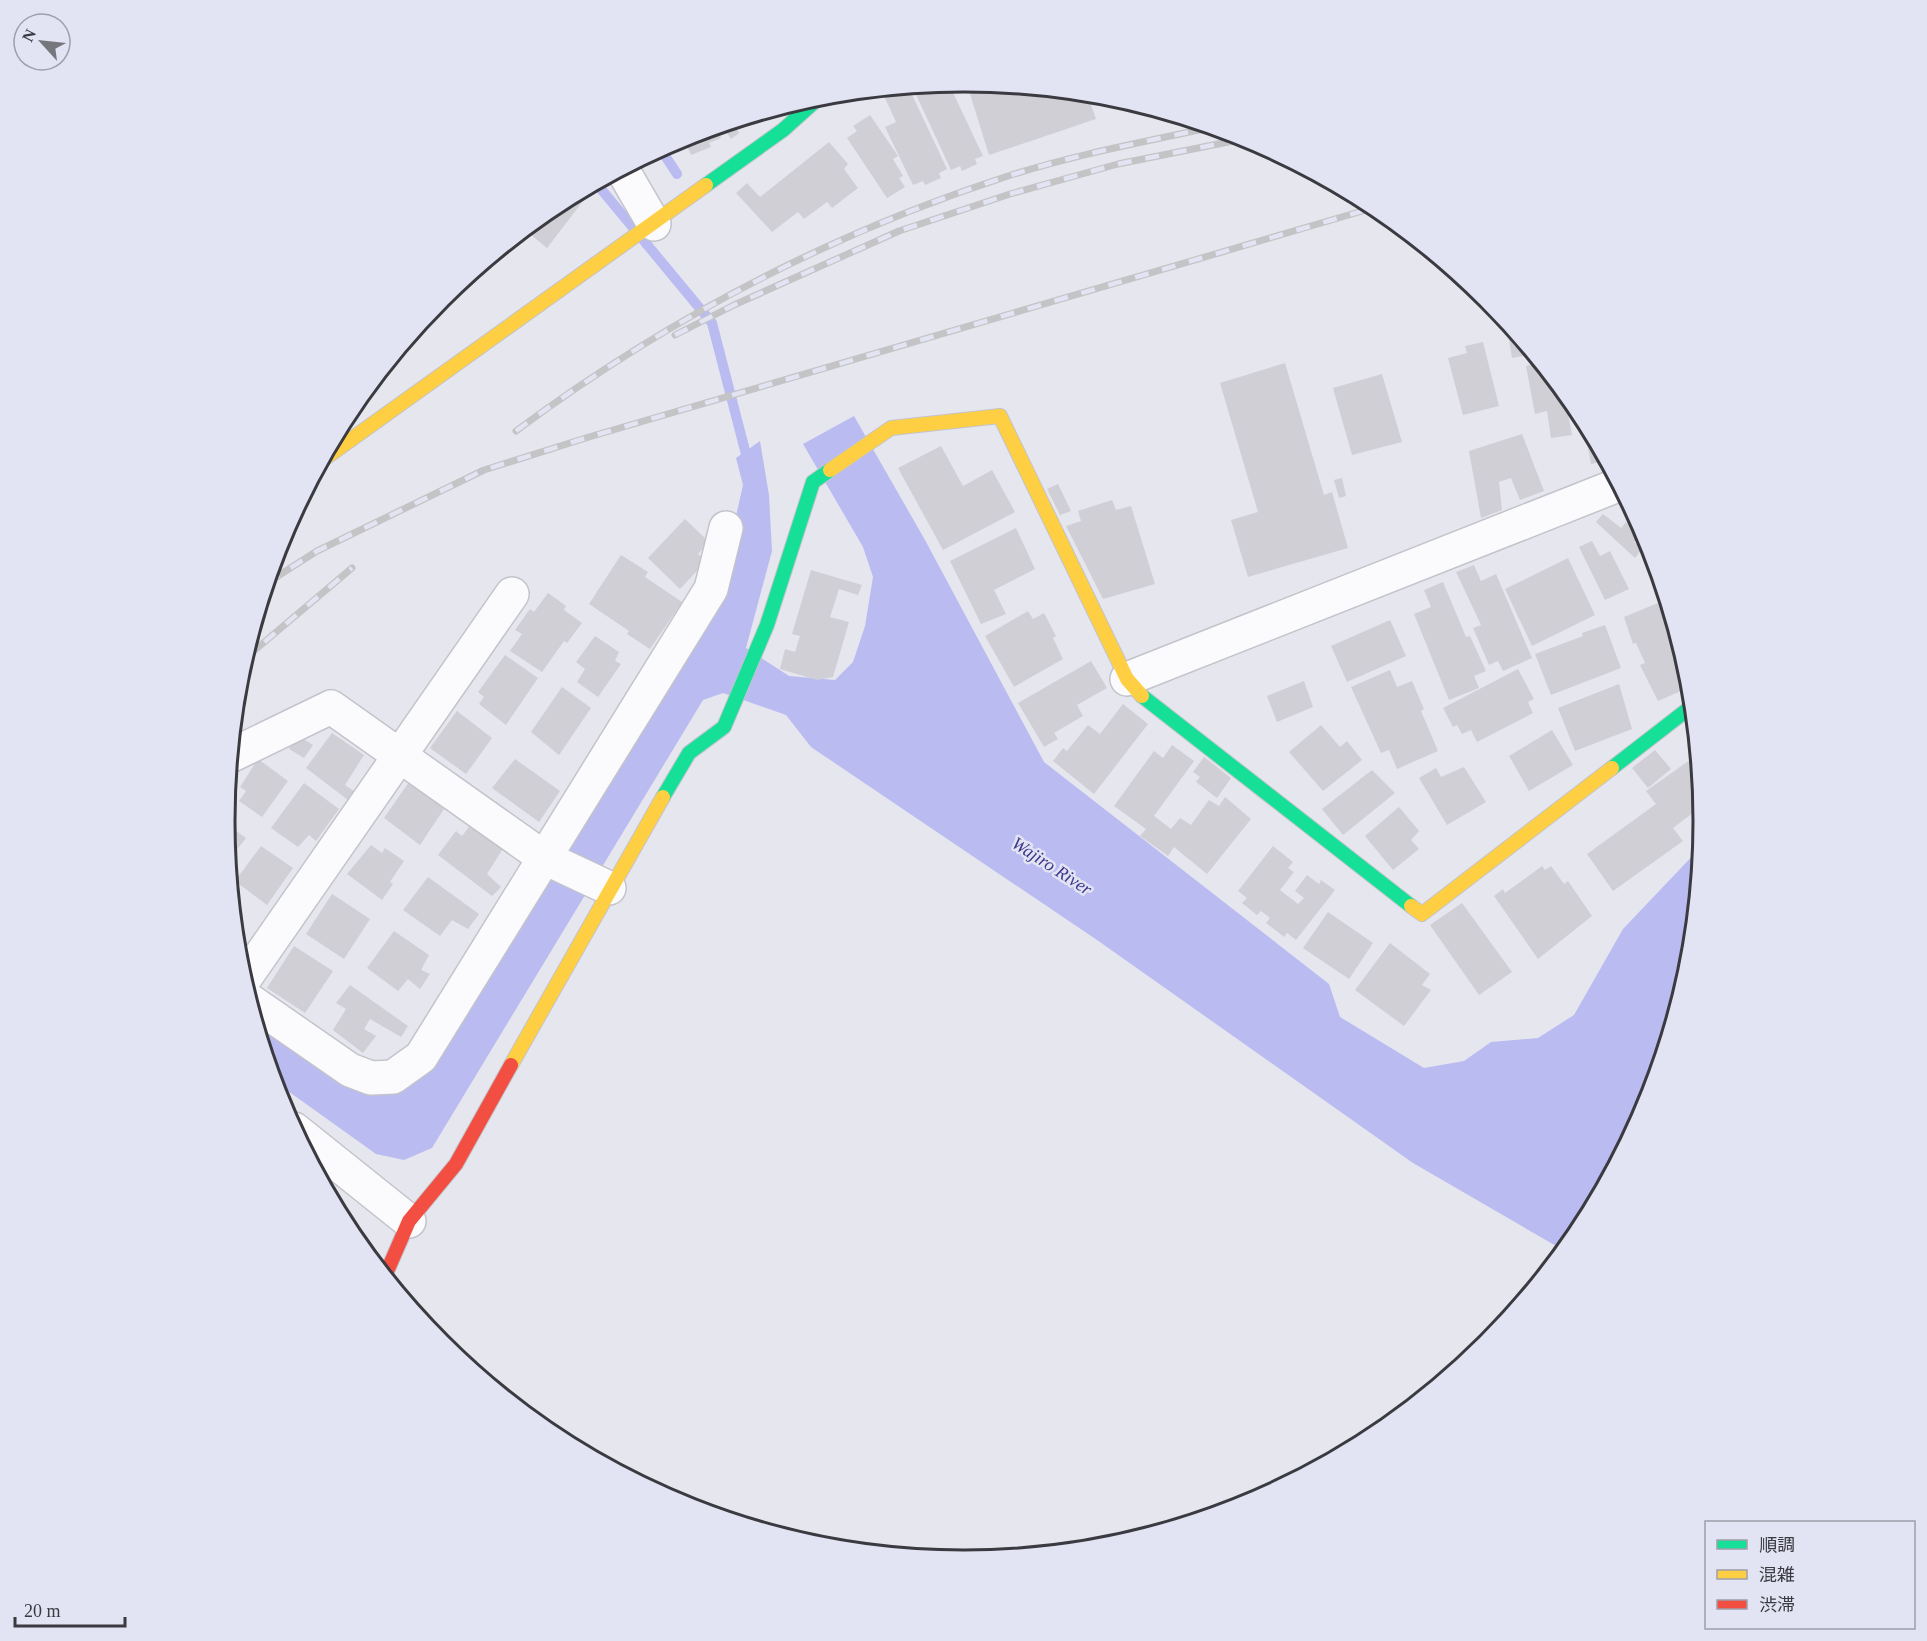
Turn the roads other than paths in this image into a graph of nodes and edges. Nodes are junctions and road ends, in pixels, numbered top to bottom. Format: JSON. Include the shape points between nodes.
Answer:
{"nodes":[{"id":1,"x":806,"y":109,"type":"edge"},
{"id":2,"x":626,"y":175,"type":"edge"},
{"id":3,"x":654,"y":224,"type":"junction"},
{"id":4,"x":335,"y":451,"type":"edge"},
{"id":5,"x":1611,"y":487,"type":"edge"},
{"id":6,"x":726,"y":528,"type":"dead end"},
{"id":7,"x":512,"y":594,"type":"dead end"},
{"id":8,"x":1127,"y":679,"type":"junction"},
{"id":9,"x":1684,"y":712,"type":"edge"},
{"id":10,"x":238,"y":752,"type":"edge"},
{"id":11,"x":400,"y":756,"type":"junction"},
{"id":12,"x":543,"y":857,"type":"junction"},
{"id":13,"x":609,"y":888,"type":"junction"},
{"id":14,"x":251,"y":970,"type":"edge"},
{"id":15,"x":258,"y":1007,"type":"edge"},
{"id":16,"x":309,"y":1141,"type":"edge"},
{"id":17,"x":409,"y":1221,"type":"junction"},
{"id":18,"x":388,"y":1268,"type":"edge"}],
"edges":[{"from":1,"to":3,"type":"street"},
{"from":2,"to":3,"type":"street"},
{"from":3,"to":4,"type":"street"},
{"from":5,"to":8,"type":"street"},
{"from":6,"to":12,"type":"street","via":[[711,589]]},
{"from":7,"to":11,"type":"street"},
{"from":8,"to":9,"type":"street","via":[[1143,697],[1422,914]]},
{"from":8,"to":13,"type":"street","via":[[1000,416],[891,428],[813,482],[767,625],[724,727],[689,753]]},
{"from":10,"to":11,"type":"street","via":[[331,707]]},
{"from":11,"to":12,"type":"street"},
{"from":11,"to":14,"type":"street"},
{"from":12,"to":13,"type":"street"},
{"from":12,"to":15,"type":"street","via":[[422,1057],[393,1077],[371,1078],[350,1070]]},
{"from":13,"to":17,"type":"street","via":[[456,1164]]},
{"from":16,"to":17,"type":"street"},
{"from":17,"to":18,"type":"street"}]}
